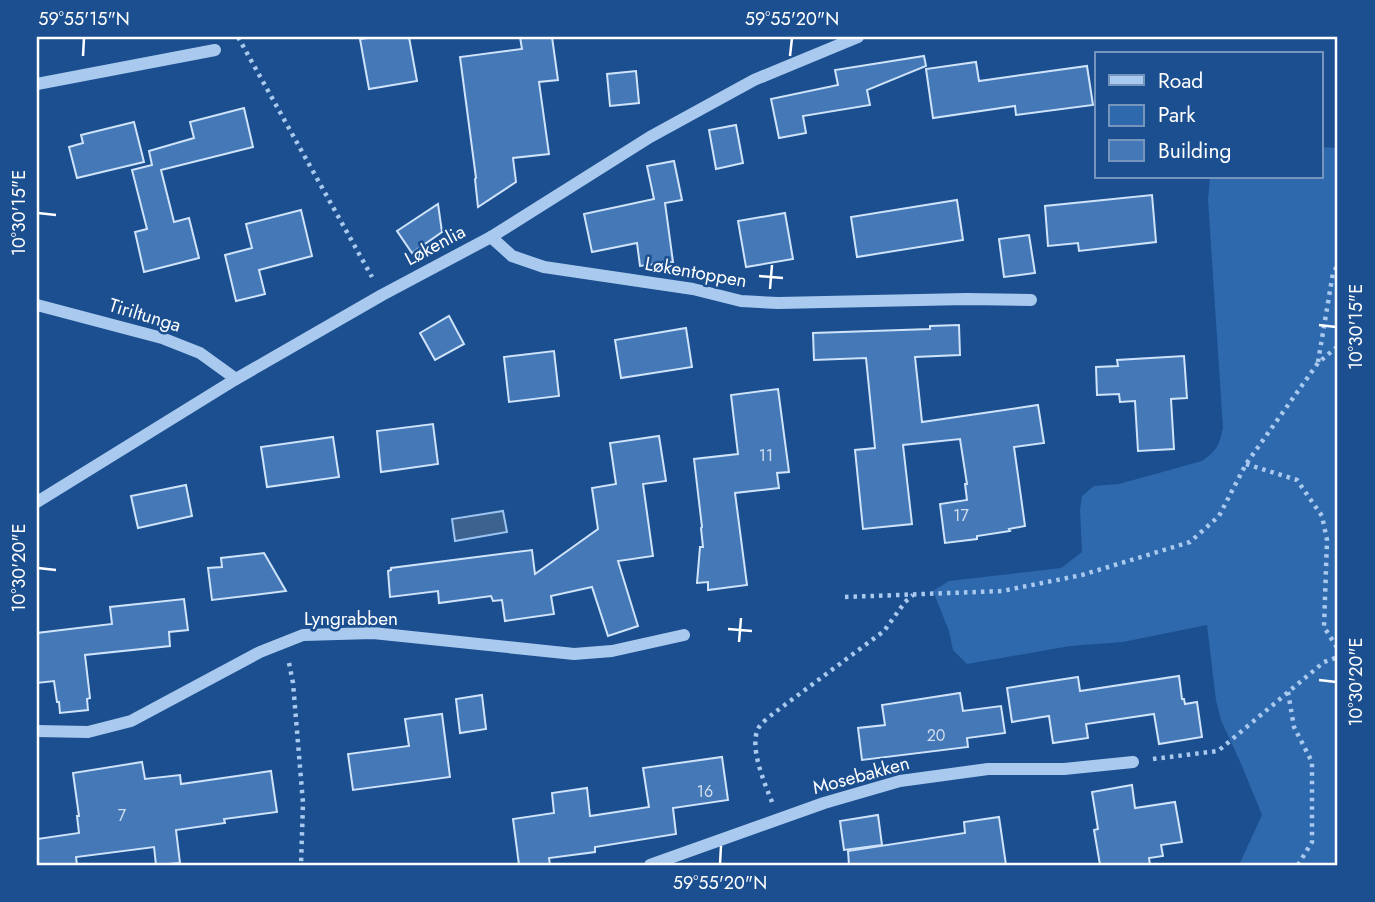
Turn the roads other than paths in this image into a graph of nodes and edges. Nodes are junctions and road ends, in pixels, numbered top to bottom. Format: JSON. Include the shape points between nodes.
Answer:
{"nodes":[{"id":1,"x":858,"y":37,"type":"edge"},
{"id":2,"x":215,"y":50,"type":"dead end"},
{"id":3,"x":37,"y":84,"type":"edge"},
{"id":4,"x":491,"y":237,"type":"junction"},
{"id":5,"x":1031,"y":300,"type":"dead end"},
{"id":6,"x":37,"y":305,"type":"edge"},
{"id":7,"x":236,"y":379,"type":"junction"},
{"id":8,"x":37,"y":502,"type":"edge"},
{"id":9,"x":684,"y":635,"type":"dead end"},
{"id":10,"x":37,"y":731,"type":"edge"},
{"id":11,"x":1133,"y":762,"type":"road end"},
{"id":12,"x":649,"y":865,"type":"edge"}],
"edges":[{"from":1,"to":4,"type":"street","name":"Løkenlia","via":[[719,99]]},
{"from":2,"to":3,"type":"street"},
{"from":4,"to":5,"type":"street","name":"Løkentoppen","via":[[512,257],[544,267],[693,289],[741,301]]},
{"from":4,"to":7,"type":"street","name":"Løkenlia"},
{"from":6,"to":7,"type":"street","name":"Tiriltunga","via":[[162,338],[200,354]]},
{"from":7,"to":8,"type":"street","name":"Løkenlia"},
{"from":9,"to":10,"type":"street","name":"Lyngrabben","via":[[612,651],[574,654],[373,633],[303,635],[260,652],[131,721],[88,732]]},
{"from":11,"to":12,"type":"street","name":"Mosebakken","via":[[1064,769],[988,769],[900,781]]}]}
